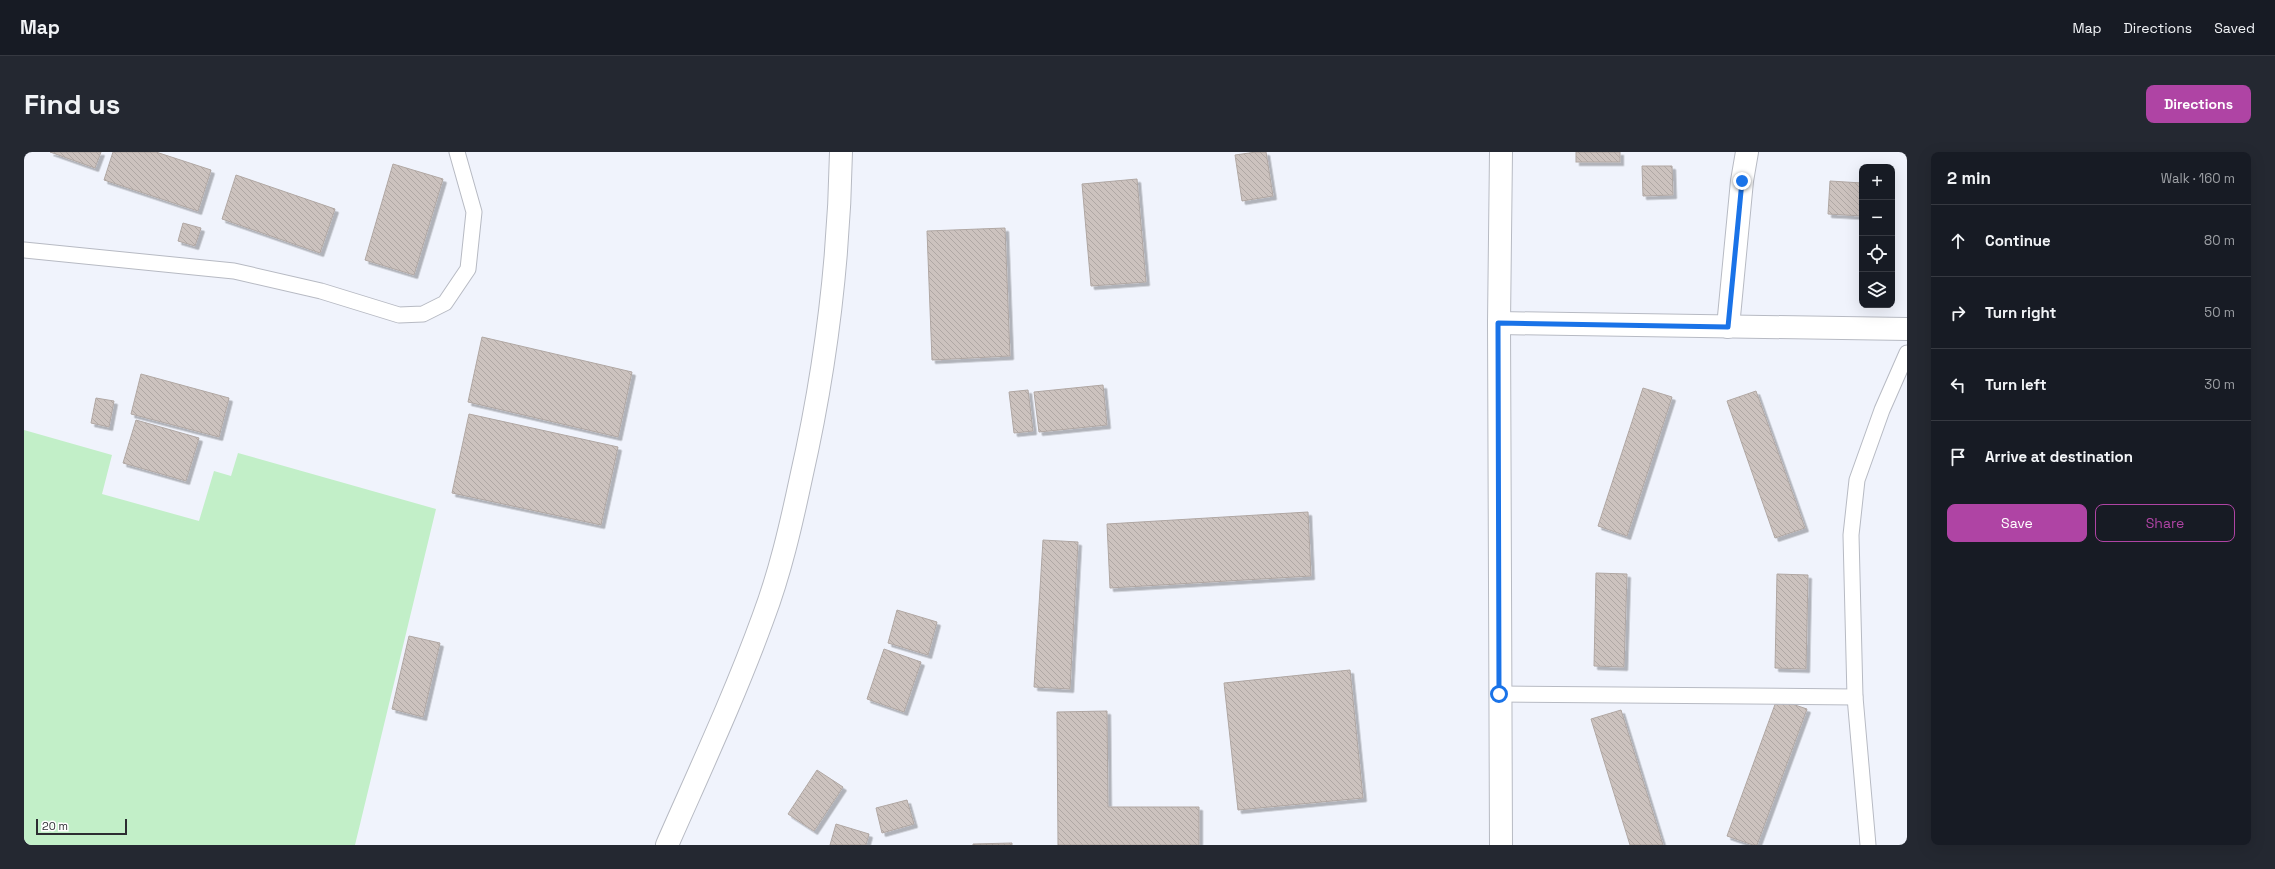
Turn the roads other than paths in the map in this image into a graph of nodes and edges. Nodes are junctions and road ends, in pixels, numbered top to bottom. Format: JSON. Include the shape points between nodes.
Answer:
{"nodes":[{"id":1,"x":457,"y":152,"type":"edge"},
{"id":2,"x":841,"y":152,"type":"edge"},
{"id":3,"x":1501,"y":152,"type":"edge"},
{"id":4,"x":1747,"y":152,"type":"edge"},
{"id":5,"x":24,"y":250,"type":"edge"},
{"id":6,"x":1498,"y":323,"type":"junction"},
{"id":7,"x":1728,"y":327,"type":"junction"},
{"id":8,"x":1907,"y":329,"type":"edge"},
{"id":9,"x":1907,"y":353,"type":"edge"},
{"id":10,"x":1499,"y":694,"type":"junction"},
{"id":11,"x":1855,"y":697,"type":"junction"},
{"id":12,"x":667,"y":845,"type":"edge"},
{"id":13,"x":1501,"y":845,"type":"edge"},
{"id":14,"x":1868,"y":845,"type":"edge"}],
"edges":[{"from":1,"to":5,"type":"lane","via":[[474,212],[468,269],[445,303],[423,314],[399,315],[321,291],[234,271]]},
{"from":2,"to":12,"type":"street","via":[[840,217],[831,321],[818,406],[791,524],[764,617]]},
{"from":3,"to":6,"type":"street"},
{"from":4,"to":7,"type":"street"},
{"from":6,"to":7,"type":"street"},
{"from":6,"to":10,"type":"street"},
{"from":7,"to":8,"type":"street"},
{"from":9,"to":11,"type":"lane","via":[[1882,410],[1857,480],[1850,535]]},
{"from":10,"to":11,"type":"lane"},
{"from":10,"to":13,"type":"street"},
{"from":11,"to":14,"type":"lane"}]}
